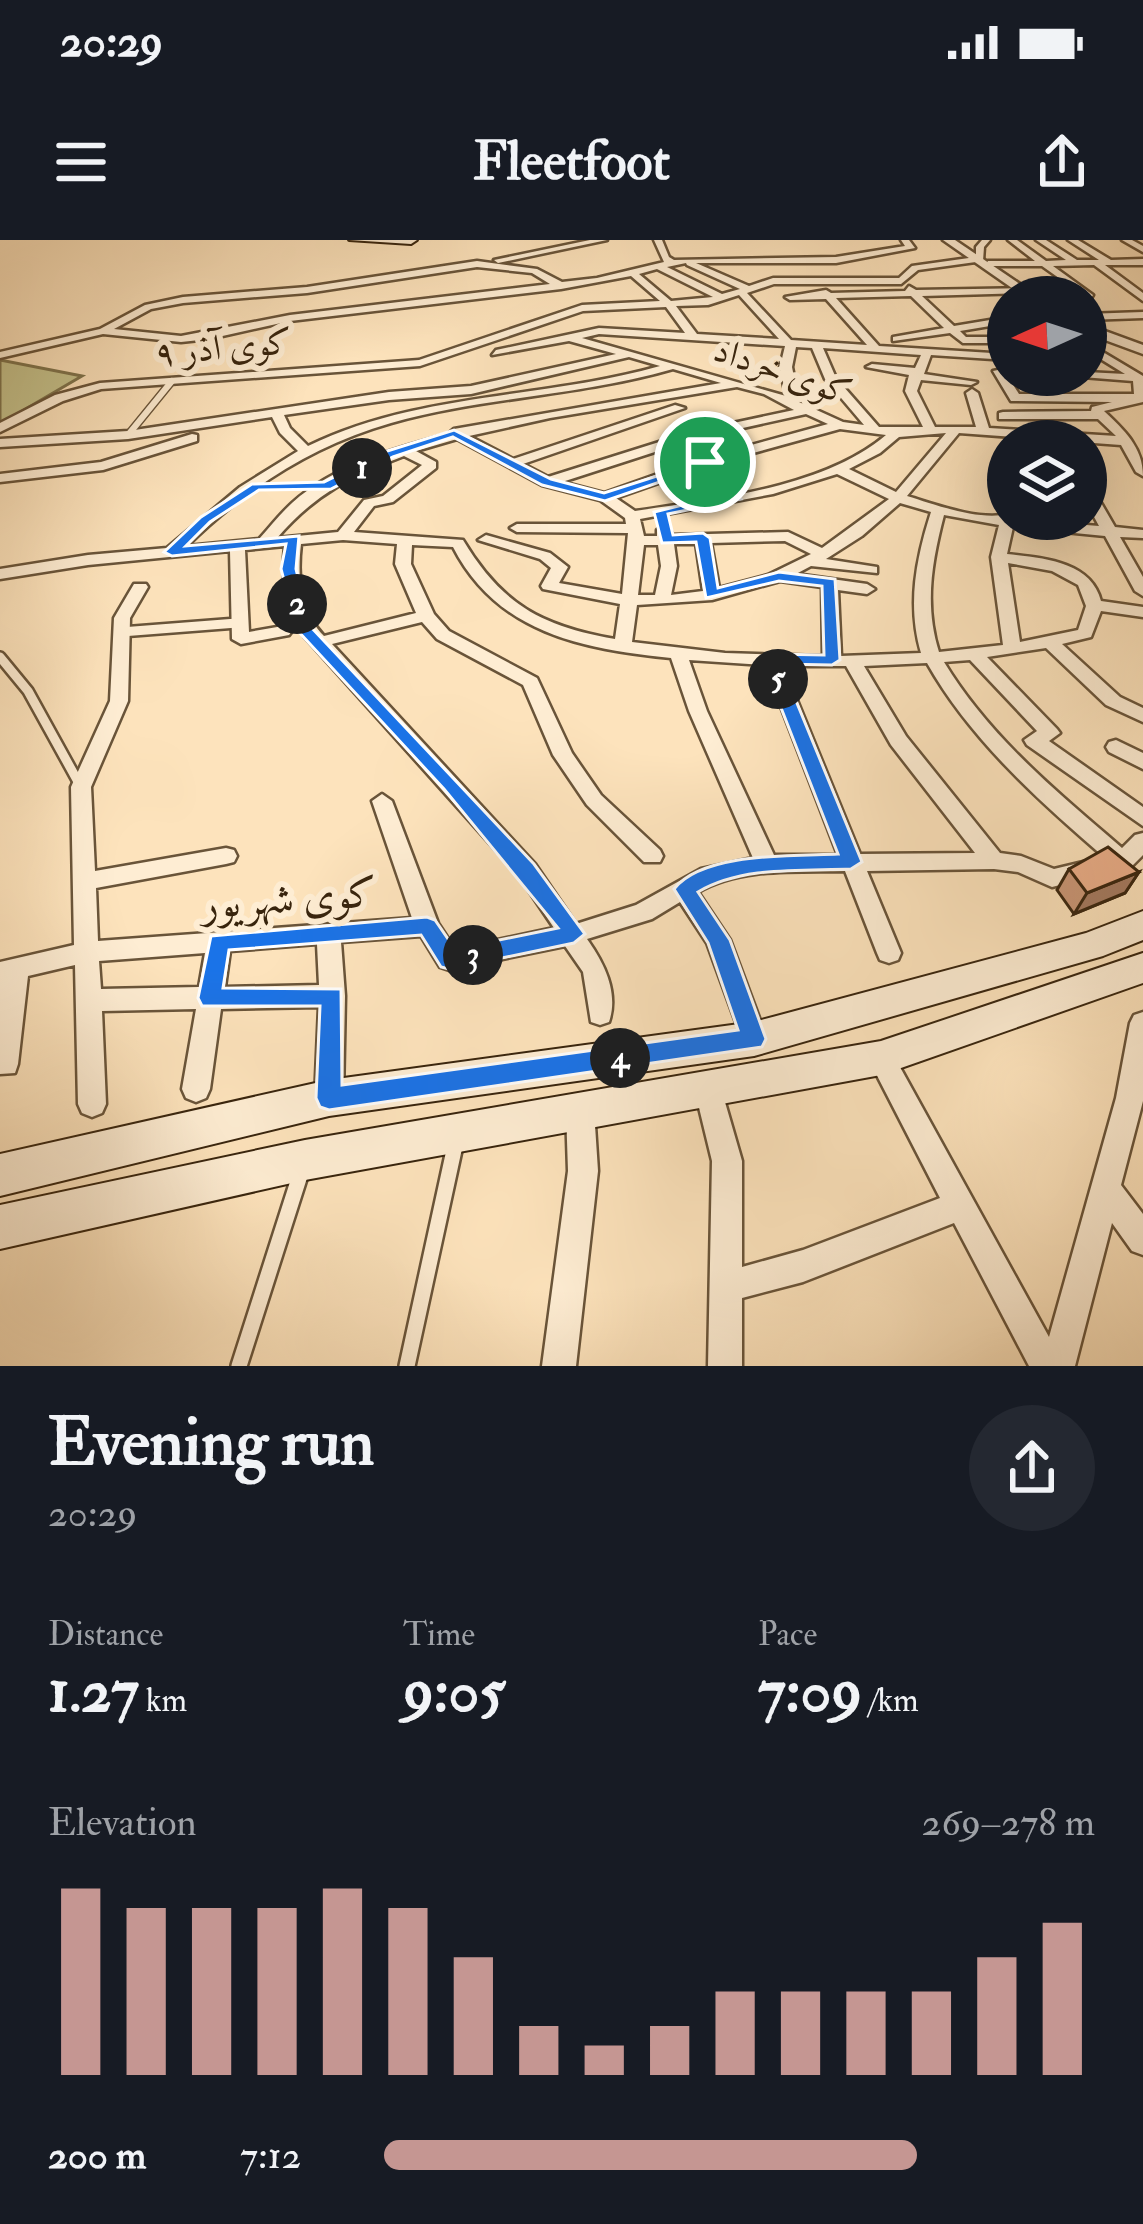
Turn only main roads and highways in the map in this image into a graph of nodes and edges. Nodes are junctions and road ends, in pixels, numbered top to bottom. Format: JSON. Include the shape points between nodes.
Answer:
{"nodes":[{"id":1,"x":355,"y":240,"type":"edge"},
{"id":2,"x":407,"y":240,"type":"edge"},
{"id":3,"x":1143,"y":925,"type":"edge"},
{"id":4,"x":1143,"y":968,"type":"edge"},
{"id":5,"x":0,"y":1175,"type":"edge"},
{"id":6,"x":0,"y":1227,"type":"edge"}],
"edges":[{"from":1,"to":2,"type":"main road"},
{"from":3,"to":5,"type":"main road","via":[[754,1039],[329,1098]]},
{"from":4,"to":6,"type":"main road","via":[[881,1058],[305,1160]]}]}
